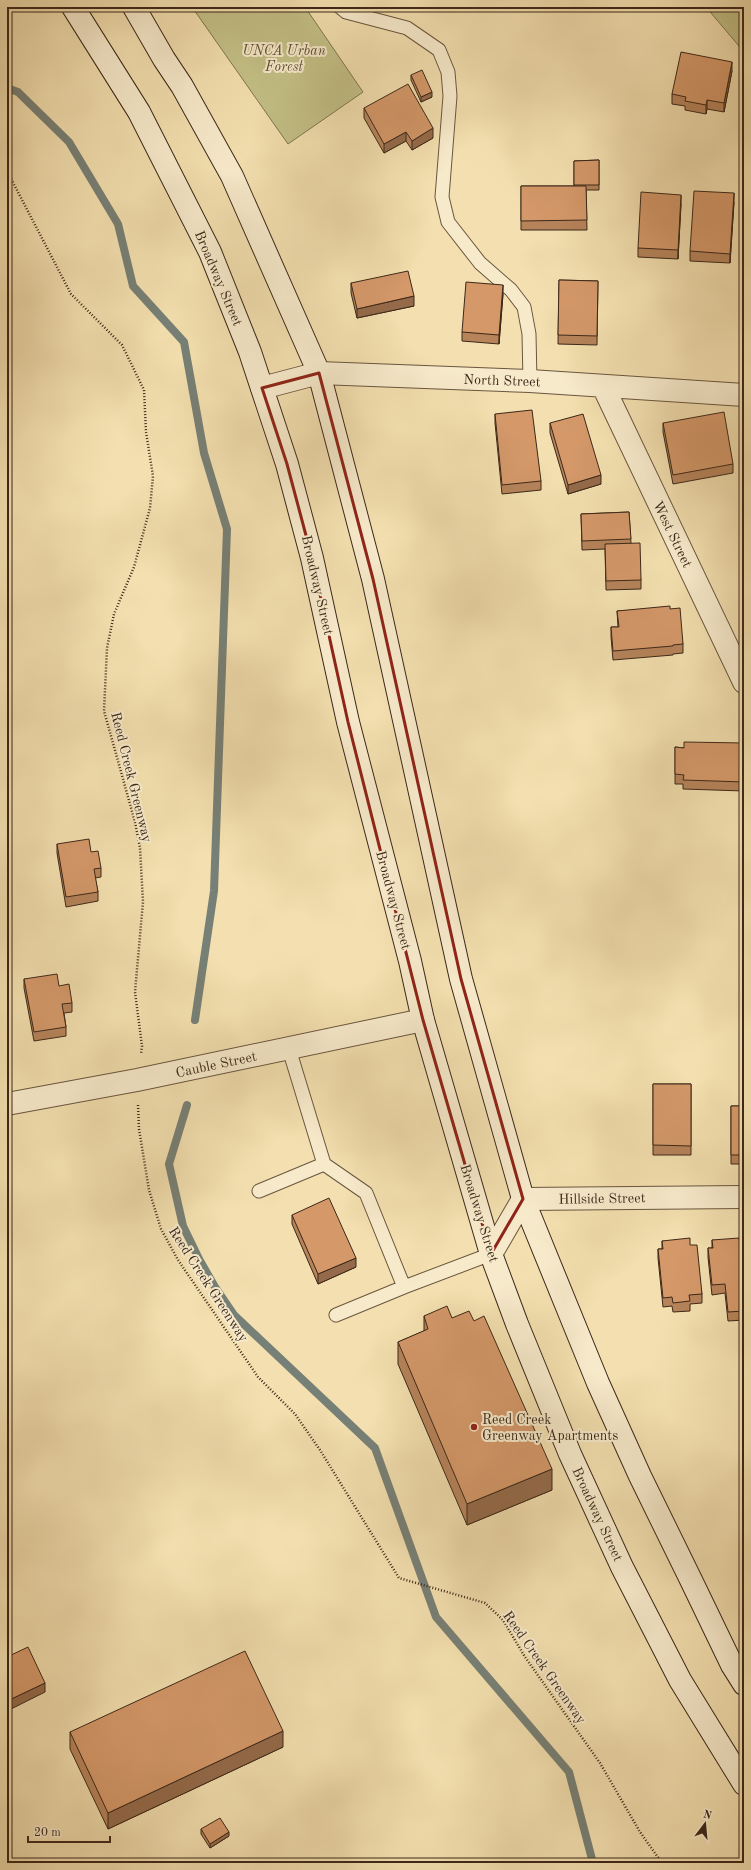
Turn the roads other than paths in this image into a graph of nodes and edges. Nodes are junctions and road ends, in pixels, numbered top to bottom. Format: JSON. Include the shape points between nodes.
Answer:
{"nodes":[{"id":1,"x":73,"y":7,"type":"edge"},
{"id":2,"x":134,"y":7,"type":"edge"},
{"id":3,"x":340,"y":7,"type":"edge"},
{"id":4,"x":319,"y":373,"type":"junction"},
{"id":5,"x":530,"y":381,"type":"junction"},
{"id":6,"x":603,"y":386,"type":"junction"},
{"id":7,"x":262,"y":388,"type":"junction"},
{"id":8,"x":744,"y":395,"type":"edge"},
{"id":9,"x":744,"y":682,"type":"edge"},
{"id":10,"x":423,"y":1020,"type":"junction"},
{"id":11,"x":289,"y":1048,"type":"junction"},
{"id":12,"x":7,"y":1104,"type":"edge"},
{"id":13,"x":324,"y":1164,"type":"junction"},
{"id":14,"x":259,"y":1191,"type":"dead end"},
{"id":15,"x":744,"y":1197,"type":"edge"},
{"id":16,"x":523,"y":1199,"type":"junction"},
{"id":17,"x":491,"y":1254,"type":"junction"},
{"id":18,"x":404,"y":1287,"type":"junction"},
{"id":19,"x":336,"y":1315,"type":"dead end"},
{"id":20,"x":744,"y":1684,"type":"edge"},
{"id":21,"x":744,"y":1784,"type":"edge"}],
"edges":[{"from":1,"to":7,"type":"main road","name":"Broadway Street","via":[[139,112],[210,252]]},
{"from":2,"to":4,"type":"main road","via":[[232,176]]},
{"from":3,"to":5,"type":"lane","via":[[346,12],[408,28],[439,50],[448,72],[450,96],[442,197],[448,222],[480,263],[511,290],[524,307],[529,334]]},
{"from":4,"to":5,"type":"main road","name":"North Street"},
{"from":4,"to":7,"type":"main road","name":"North Street"},
{"from":4,"to":16,"type":"main road","via":[[373,579],[461,979]]},
{"from":5,"to":6,"type":"main road","name":"North Street"},
{"from":6,"to":8,"type":"main road","name":"North Street"},
{"from":6,"to":9,"type":"main road","name":"West Street"},
{"from":7,"to":10,"type":"main road","name":"Broadway Street","via":[[287,464],[312,558],[348,722]]},
{"from":10,"to":11,"type":"main road","name":"Cauble Street"},
{"from":10,"to":17,"type":"main road","name":"Broadway Street"},
{"from":11,"to":12,"type":"main road","name":"Cauble Street"},
{"from":11,"to":13,"type":"lane"},
{"from":13,"to":14,"type":"lane"},
{"from":13,"to":18,"type":"lane","via":[[366,1193]]},
{"from":15,"to":16,"type":"main road","name":"Hillside Street"},
{"from":16,"to":17,"type":"main road"},
{"from":16,"to":20,"type":"main road","via":[[598,1383],[637,1469],[732,1665]]},
{"from":17,"to":18,"type":"lane"},
{"from":17,"to":21,"type":"main road","name":"Broadway Street","via":[[570,1454],[622,1567],[680,1680]]},
{"from":18,"to":19,"type":"lane"}]}
